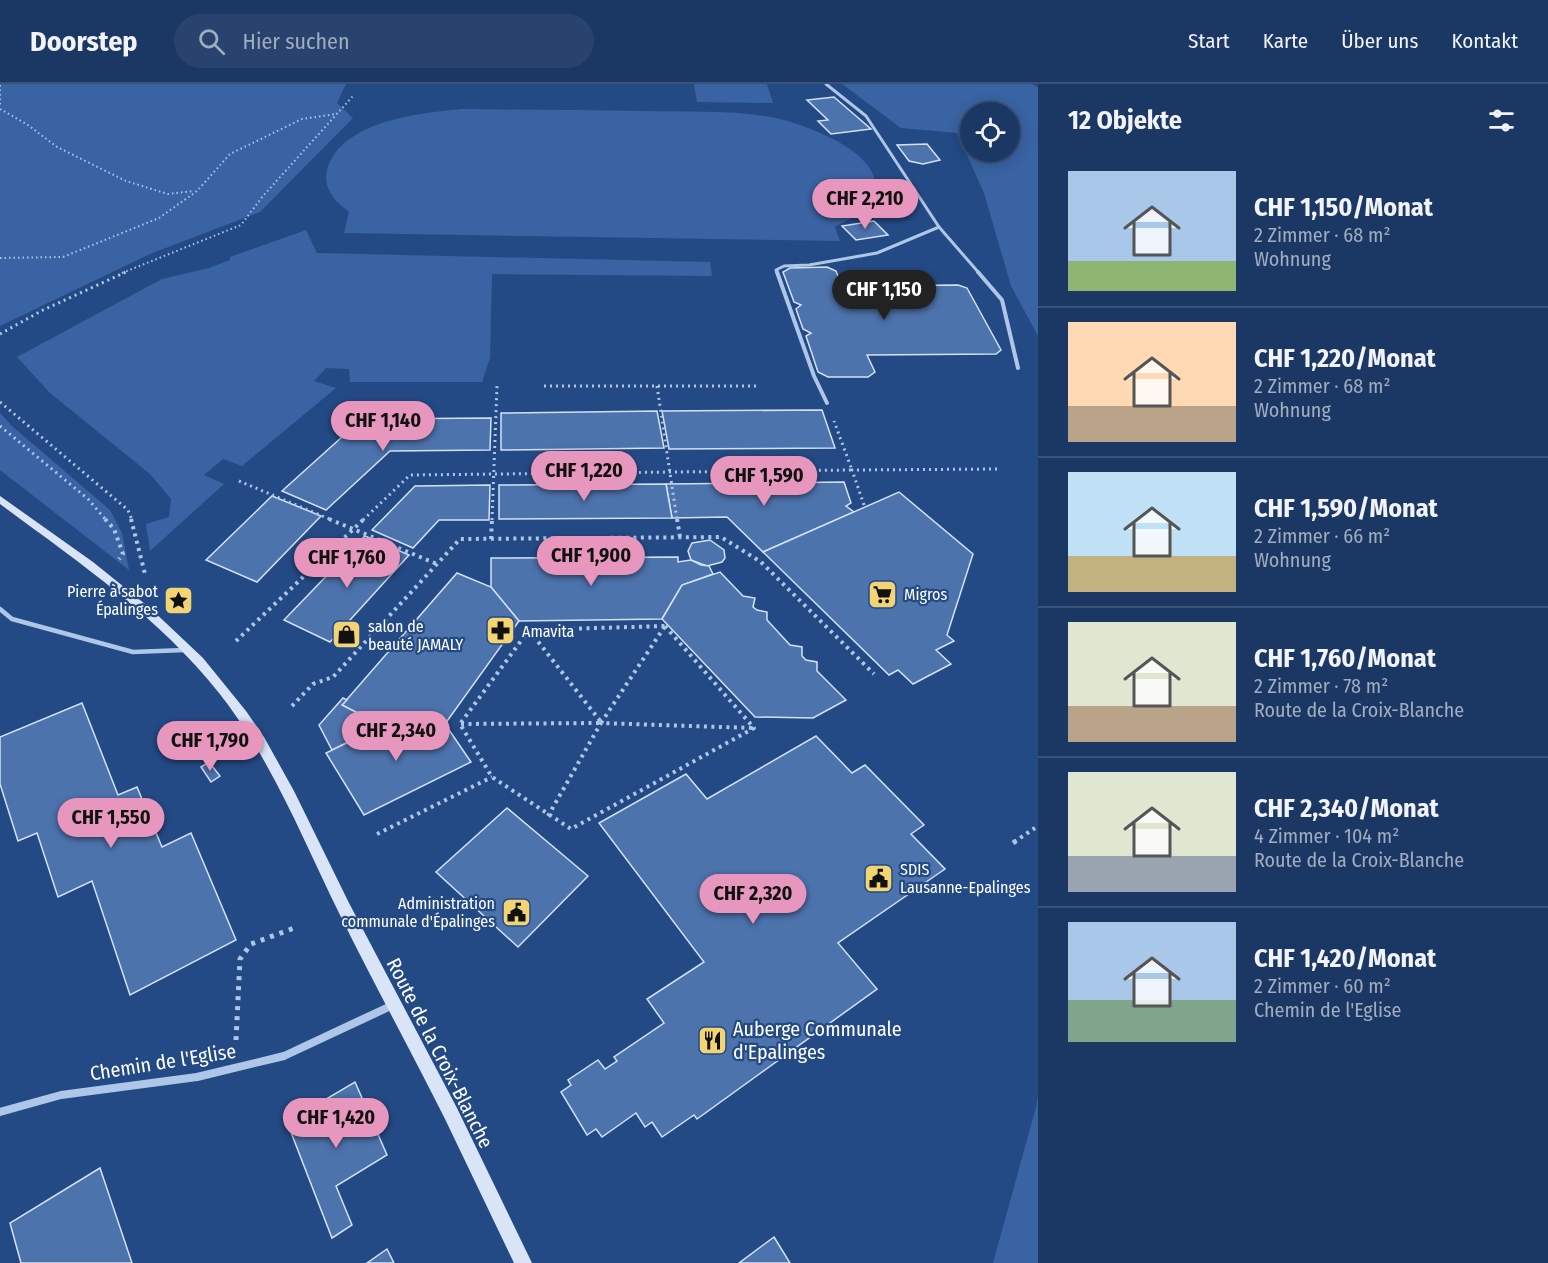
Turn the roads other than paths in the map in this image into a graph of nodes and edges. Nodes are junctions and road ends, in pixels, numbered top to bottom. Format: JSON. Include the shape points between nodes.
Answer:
{"nodes":[{"id":1,"x":826,"y":84,"type":"edge"},
{"id":2,"x":939,"y":227,"type":"junction"},
{"id":3,"x":1018,"y":368,"type":"dead end"},
{"id":4,"x":827,"y":403,"type":"road end"},
{"id":5,"x":0,"y":499,"type":"edge"},
{"id":6,"x":0,"y":609,"type":"edge"},
{"id":7,"x":188,"y":650,"type":"junction"},
{"id":8,"x":394,"y":1005,"type":"junction"},
{"id":9,"x":0,"y":1112,"type":"edge"},
{"id":10,"x":523,"y":1263,"type":"edge"}],
"edges":[{"from":1,"to":2,"type":"lane","via":[[866,116]]},
{"from":2,"to":3,"type":"lane","via":[[1002,300]]},
{"from":2,"to":4,"type":"lane","via":[[877,253],[776,270]]},
{"from":5,"to":7,"type":"street","name":"Route de la Croix-Blanche","via":[[122,590]]},
{"from":6,"to":7,"type":"lane","via":[[12,619],[133,652]]},
{"from":7,"to":8,"type":"street","name":"Route de la Croix-Blanche","via":[[237,708],[272,760]]},
{"from":8,"to":9,"type":"street","name":"Chemin de l'Eglise","via":[[284,1056],[197,1077],[60,1095]]},
{"from":8,"to":10,"type":"street","name":"Route de la Croix-Blanche"}]}
